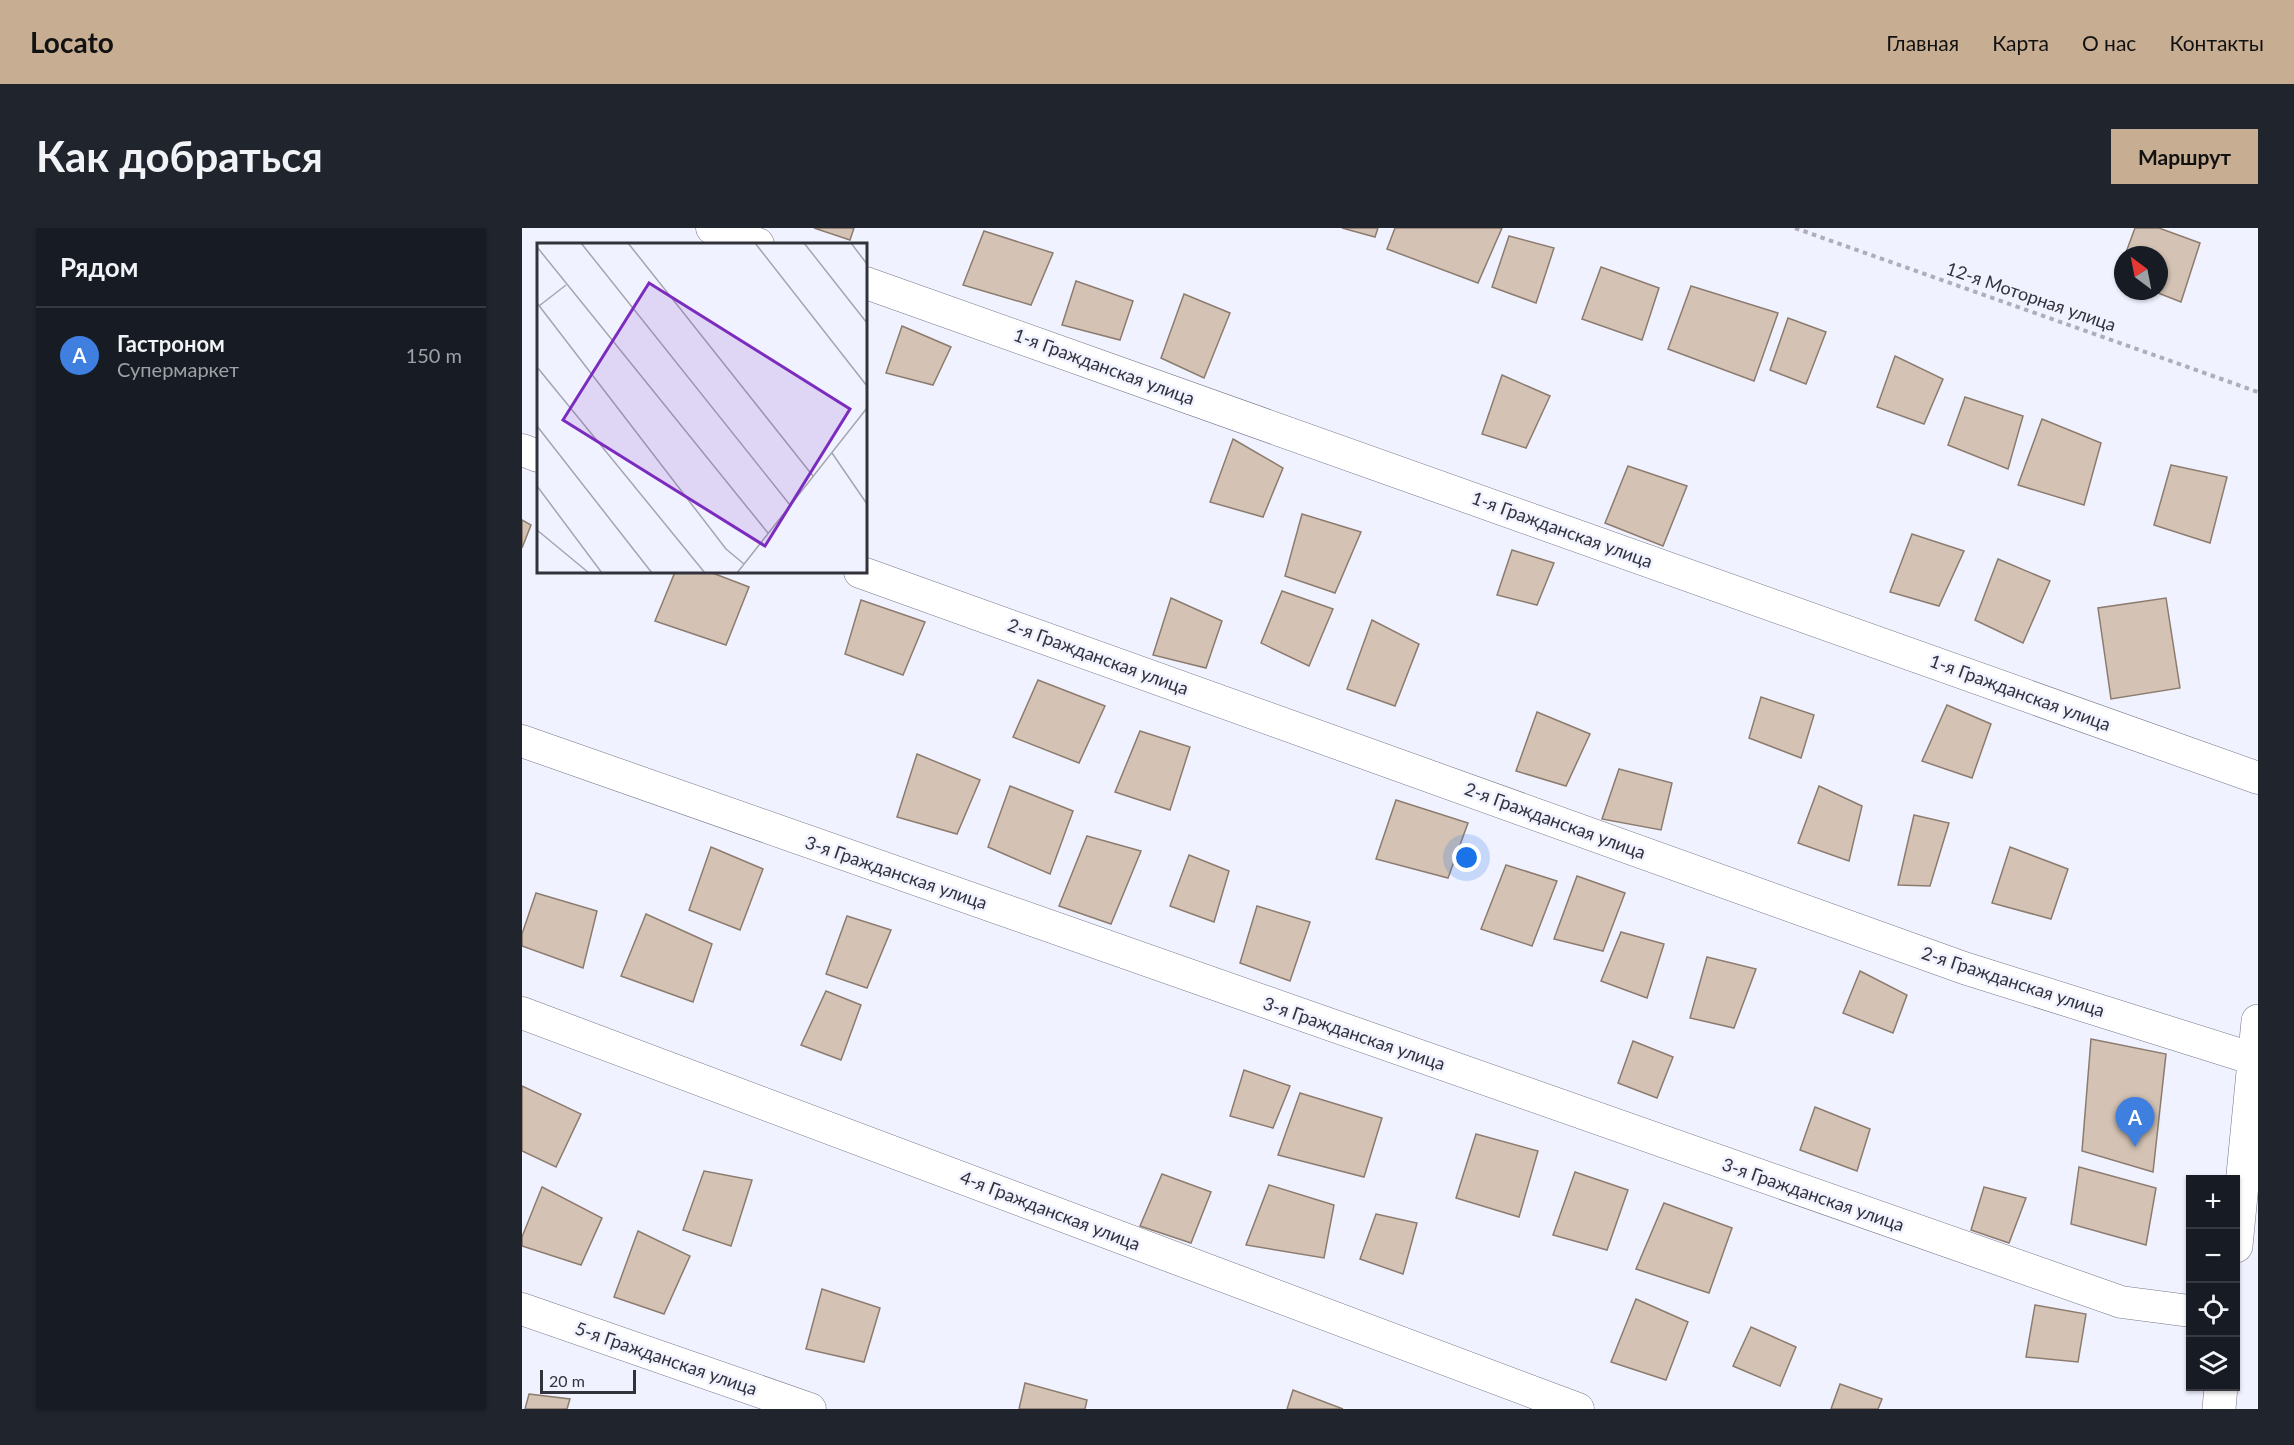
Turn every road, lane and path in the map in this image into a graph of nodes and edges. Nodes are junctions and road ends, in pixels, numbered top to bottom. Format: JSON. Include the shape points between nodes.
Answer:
{"nodes":[{"id":1,"x":712,"y":228,"type":"edge"},
{"id":2,"x":1795,"y":228,"type":"edge"},
{"id":3,"x":755,"y":243,"type":"edge"},
{"id":4,"x":867,"y":283,"type":"edge"},
{"id":5,"x":2258,"y":392,"type":"edge"},
{"id":6,"x":522,"y":450,"type":"edge"},
{"id":7,"x":537,"y":456,"type":"edge"},
{"id":8,"x":863,"y":573,"type":"edge"},
{"id":9,"x":522,"y":741,"type":"edge"},
{"id":10,"x":2258,"y":778,"type":"edge"},
{"id":11,"x":522,"y":1013,"type":"edge"},
{"id":12,"x":2258,"y":1021,"type":"edge"},
{"id":13,"x":2254,"y":1059,"type":"junction"},
{"id":14,"x":2237,"y":1229,"type":"edge"},
{"id":15,"x":522,"y":1309,"type":"edge"},
{"id":16,"x":2186,"y":1310,"type":"edge"},
{"id":17,"x":2221,"y":1391,"type":"edge"},
{"id":18,"x":810,"y":1409,"type":"edge"},
{"id":19,"x":1578,"y":1409,"type":"edge"},
{"id":20,"x":2219,"y":1409,"type":"edge"}],
"edges":[{"from":1,"to":3,"type":"street"},
{"from":2,"to":5,"type":"path","name":"12-я Моторная улица"},
{"from":4,"to":10,"type":"street","name":"1-я Гражданская улица"},
{"from":6,"to":7,"type":"street"},
{"from":8,"to":13,"type":"street","name":"2-я Гражданская улица","via":[[1953,964]]},
{"from":9,"to":16,"type":"street","name":"3-я Гражданская улица","via":[[2110,1299]]},
{"from":11,"to":19,"type":"street","name":"4-я Гражданская улица"},
{"from":12,"to":13,"type":"main road"},
{"from":13,"to":14,"type":"main road"},
{"from":15,"to":18,"type":"street","name":"5-я Гражданская улица"},
{"from":17,"to":20,"type":"main road"}]}
